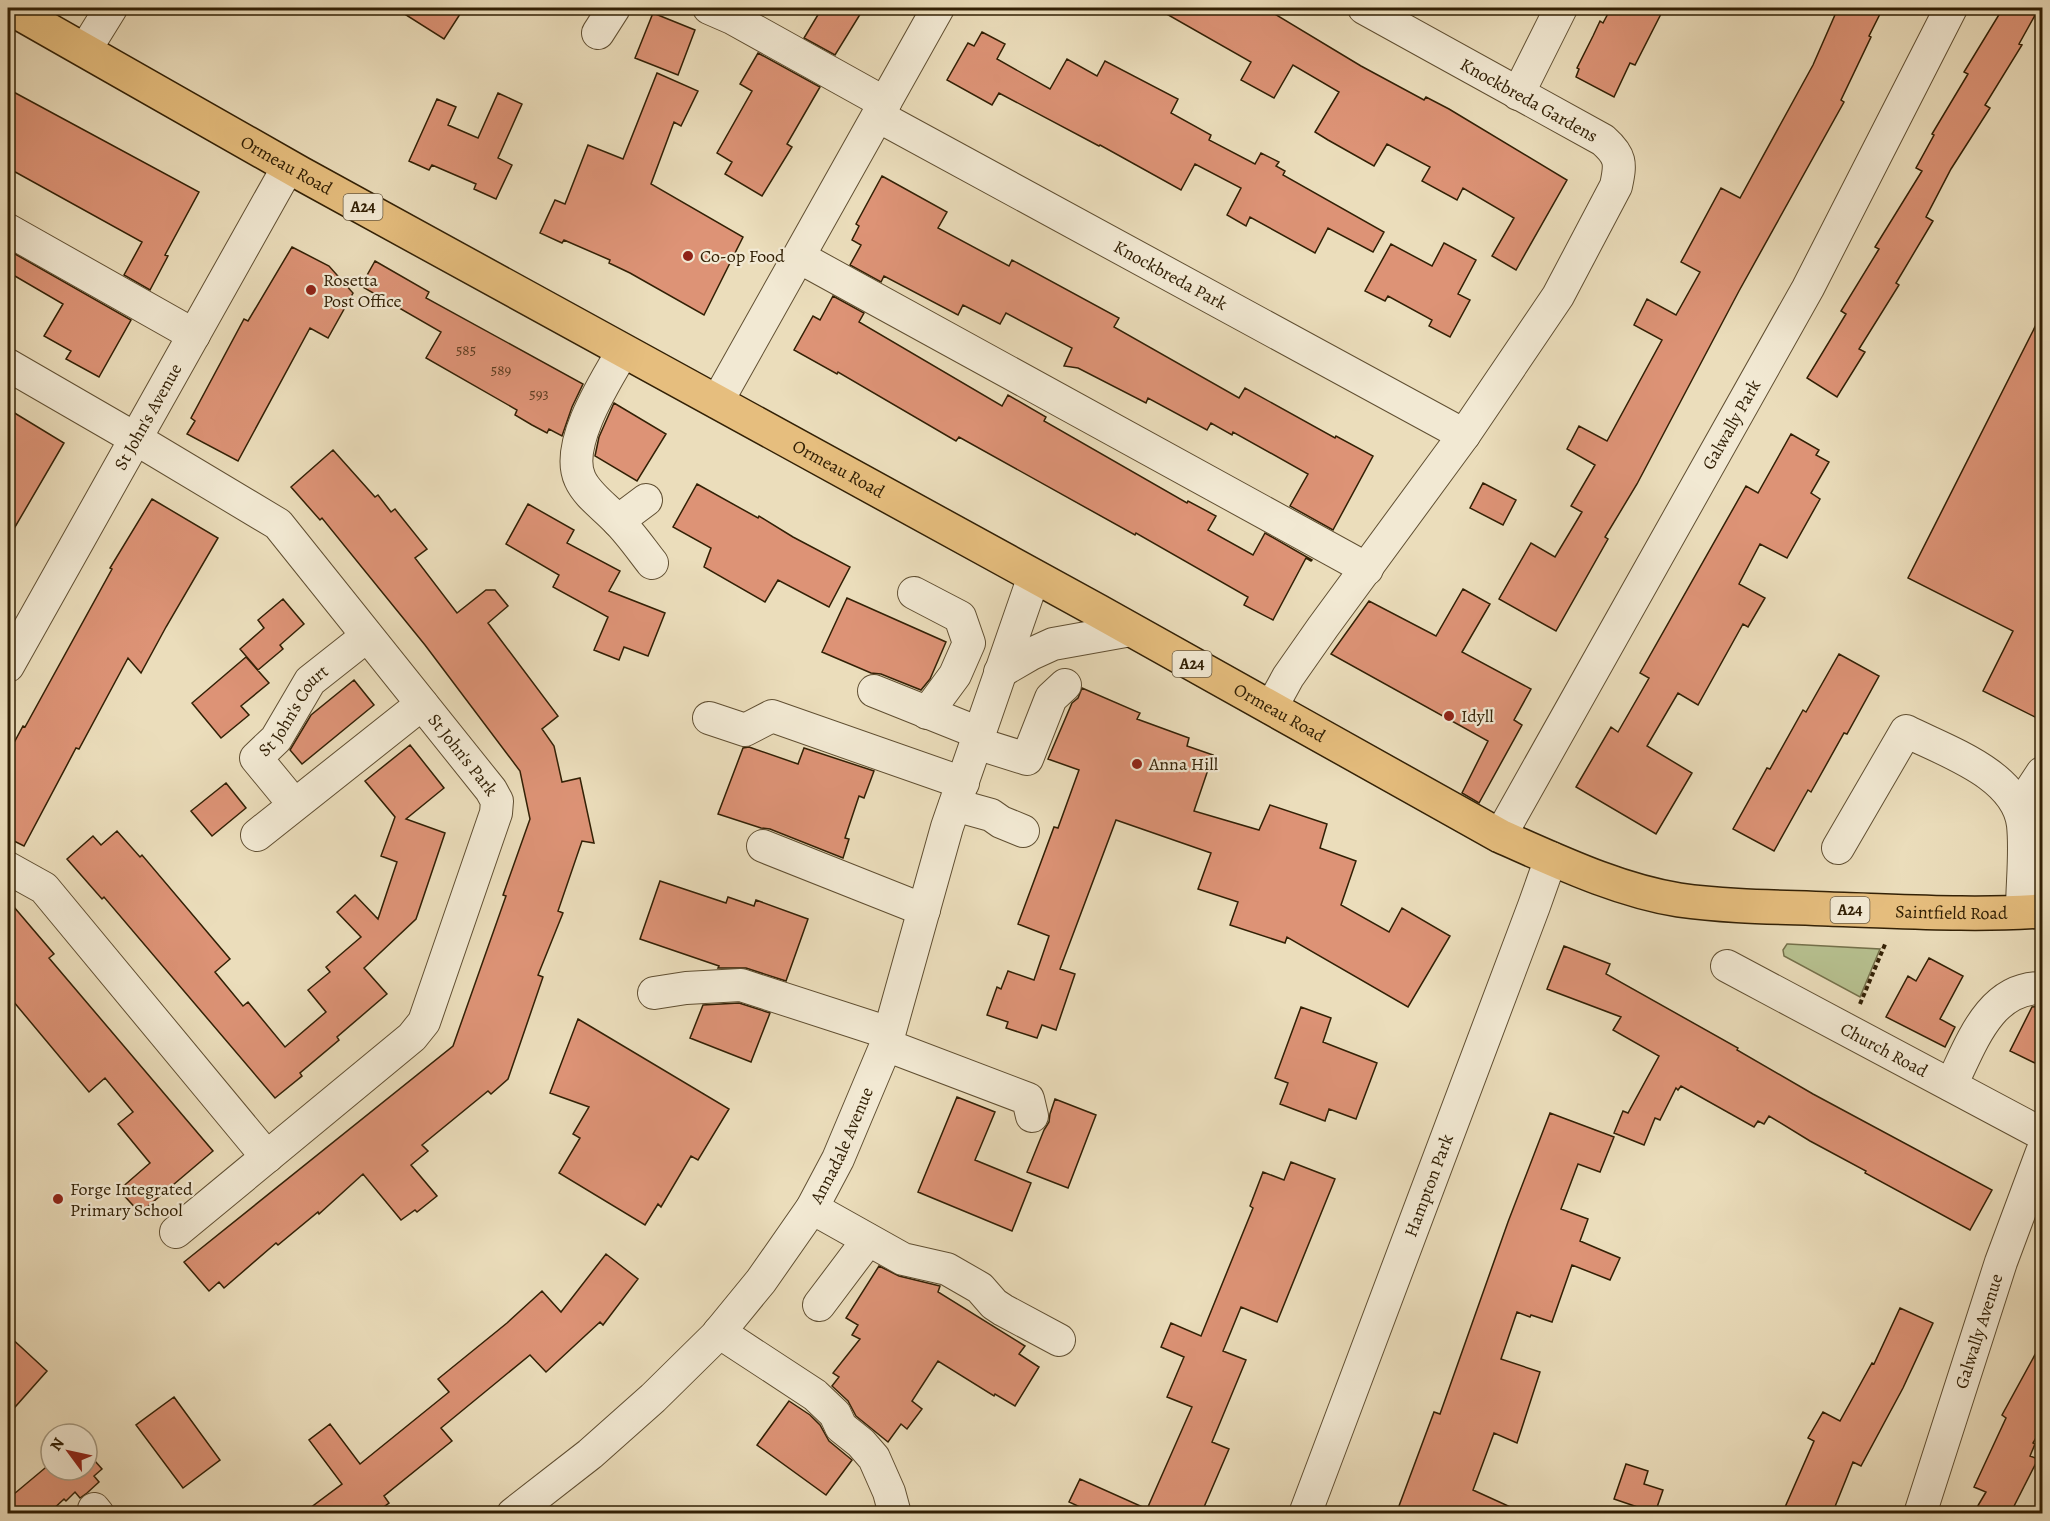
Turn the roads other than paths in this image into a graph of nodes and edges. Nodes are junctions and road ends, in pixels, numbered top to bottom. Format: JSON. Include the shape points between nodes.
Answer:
{"nodes":[{"id":1,"x":10,"y":8,"type":"edge"},
{"id":2,"x":111,"y":8,"type":"edge"},
{"id":3,"x":709,"y":8,"type":"edge"},
{"id":4,"x":938,"y":8,"type":"edge"},
{"id":5,"x":1364,"y":8,"type":"edge"},
{"id":6,"x":1561,"y":8,"type":"edge"},
{"id":7,"x":1951,"y":8,"type":"edge"},
{"id":8,"x":85,"y":50,"type":"junction"},
{"id":9,"x":1518,"y":94,"type":"junction"},
{"id":10,"x":881,"y":110,"type":"junction"},
{"id":11,"x":288,"y":167,"type":"junction"},
{"id":12,"x":8,"y":230,"type":"edge"},
{"id":13,"x":799,"y":257,"type":"junction"},
{"id":14,"x":194,"y":335,"type":"junction"},
{"id":15,"x":623,"y":351,"type":"junction"},
{"id":16,"x":8,"y":365,"type":"edge"},
{"id":17,"x":717,"y":402,"type":"junction"},
{"id":18,"x":1464,"y":435,"type":"junction"},
{"id":19,"x":136,"y":439,"type":"junction"},
{"id":20,"x":646,"y":500,"type":"dead end"},
{"id":21,"x":618,"y":521,"type":"junction"},
{"id":22,"x":652,"y":563,"type":"dead end"},
{"id":23,"x":1367,"y":569,"type":"junction"},
{"id":24,"x":1034,"y":576,"type":"junction"},
{"id":25,"x":914,"y":593,"type":"dead end"},
{"id":26,"x":1131,"y":630,"type":"junction"},
{"id":27,"x":367,"y":636,"type":"junction"},
{"id":28,"x":8,"y":666,"type":"edge"},
{"id":29,"x":1000,"y":672,"type":"junction"},
{"id":30,"x":1065,"y":685,"type":"dead end"},
{"id":31,"x":874,"y":691,"type":"dead end"},
{"id":32,"x":422,"y":704,"type":"junction"},
{"id":33,"x":1271,"y":708,"type":"junction"},
{"id":34,"x":927,"y":713,"type":"junction"},
{"id":35,"x":709,"y":718,"type":"dead end"},
{"id":36,"x":977,"y":738,"type":"junction"},
{"id":37,"x":2043,"y":773,"type":"edge"},
{"id":38,"x":284,"y":792,"type":"dead end"},
{"id":39,"x":959,"y":794,"type":"junction"},
{"id":40,"x":2019,"y":808,"type":"junction"},
{"id":41,"x":1023,"y":831,"type":"dead end"},
{"id":42,"x":257,"y":835,"type":"dead end"},
{"id":43,"x":1500,"y":836,"type":"junction"},
{"id":44,"x":763,"y":846,"type":"dead end"},
{"id":45,"x":1838,"y":848,"type":"dead end"},
{"id":46,"x":1551,"y":858,"type":"junction"},
{"id":47,"x":8,"y":868,"type":"edge"},
{"id":48,"x":1679,"y":900,"type":"joint"},
{"id":49,"x":924,"y":910,"type":"junction"},
{"id":50,"x":2032,"y":911,"type":"edge"},
{"id":51,"x":1727,"y":966,"type":"dead end"},
{"id":52,"x":2043,"y":988,"type":"edge"},
{"id":53,"x":654,"y":993,"type":"dead end"},
{"id":54,"x":888,"y":1039,"type":"junction"},
{"id":55,"x":1952,"y":1085,"type":"junction"},
{"id":56,"x":1032,"y":1116,"type":"dead end"},
{"id":57,"x":2043,"y":1134,"type":"edge"},
{"id":58,"x":2043,"y":1152,"type":"edge"},
{"id":59,"x":267,"y":1157,"type":"junction"},
{"id":60,"x":812,"y":1208,"type":"junction"},
{"id":61,"x":176,"y":1232,"type":"dead end"},
{"id":62,"x":868,"y":1240,"type":"junction"},
{"id":63,"x":819,"y":1305,"type":"dead end"},
{"id":64,"x":719,"y":1332,"type":"junction"},
{"id":65,"x":1059,"y":1340,"type":"dead end"},
{"id":66,"x":513,"y":1514,"type":"edge"},
{"id":67,"x":895,"y":1514,"type":"edge"},
{"id":68,"x":1305,"y":1514,"type":"edge"},
{"id":69,"x":1920,"y":1514,"type":"edge"}],
"edges":[{"from":1,"to":8,"type":"main road","name":"Ormeau Road","number":"A24"},
{"from":2,"to":8,"type":"street"},
{"from":3,"to":10,"type":"street","name":"Knockbreda Park","via":[[732,18]]},
{"from":4,"to":10,"type":"street"},
{"from":5,"to":9,"type":"street","name":"Knockbreda Gardens"},
{"from":6,"to":9,"type":"street"},
{"from":7,"to":43,"type":"street","name":"Galwally Park","via":[[1808,288]]},
{"from":8,"to":11,"type":"main road","name":"Ormeau Road","number":"A24"},
{"from":9,"to":18,"type":"street","name":"Knockbreda Gardens","via":[[1603,140],[1616,151],[1620,166],[1616,186],[1558,296]]},
{"from":10,"to":13,"type":"street"},
{"from":10,"to":18,"type":"street","name":"Knockbreda Park"},
{"from":11,"to":14,"type":"street","name":"St John's Avenue"},
{"from":11,"to":15,"type":"main road","name":"Ormeau Road","number":"A24"},
{"from":12,"to":14,"type":"street"},
{"from":13,"to":17,"type":"street"},
{"from":13,"to":23,"type":"street"},
{"from":14,"to":19,"type":"street","name":"St John's Avenue"},
{"from":15,"to":17,"type":"main road","name":"Ormeau Road","number":"A24"},
{"from":15,"to":21,"type":"street","via":[[593,404],[578,447],[576,466],[591,495]]},
{"from":16,"to":19,"type":"street","name":"St John's Park"},
{"from":17,"to":24,"type":"main road","name":"Ormeau Road","number":"A24"},
{"from":18,"to":23,"type":"street"},
{"from":19,"to":27,"type":"street","name":"St John's Park","via":[[278,524]]},
{"from":19,"to":28,"type":"street","name":"St John's Avenue"},
{"from":20,"to":21,"type":"street"},
{"from":21,"to":22,"type":"street"},
{"from":23,"to":33,"type":"street","via":[[1288,677]]},
{"from":24,"to":26,"type":"main road","name":"Ormeau Road","number":"A24"},
{"from":24,"to":29,"type":"street","name":"Annadale Avenue"},
{"from":25,"to":34,"type":"street","via":[[960,616],[969,643],[955,675]]},
{"from":26,"to":29,"type":"street","via":[[1053,644]]},
{"from":26,"to":33,"type":"main road","name":"Ormeau Road","number":"A24"},
{"from":27,"to":32,"type":"street","name":"St John's Park"},
{"from":27,"to":38,"type":"street","name":"St John's Court","via":[[310,681],[276,739],[256,758]]},
{"from":29,"to":36,"type":"street","name":"Annadale Avenue"},
{"from":30,"to":36,"type":"street","via":[[1051,698],[1027,759]]},
{"from":31,"to":34,"type":"street"},
{"from":32,"to":42,"type":"street"},
{"from":32,"to":59,"type":"street","name":"St John's Park","via":[[491,790],[497,801],[496,813],[424,1022],[412,1037]]},
{"from":33,"to":43,"type":"main road","name":"Ormeau Road","number":"A24"},
{"from":34,"to":36,"type":"street"},
{"from":35,"to":39,"type":"street","via":[[745,730],[772,716]]},
{"from":36,"to":39,"type":"street","name":"Annadale Avenue"},
{"from":37,"to":40,"type":"street"},
{"from":39,"to":41,"type":"street","via":[[1001,822]]},
{"from":39,"to":49,"type":"street","name":"Annadale Avenue"},
{"from":40,"to":45,"type":"street","via":[[1998,780],[1906,731]]},
{"from":40,"to":50,"type":"street"},
{"from":43,"to":46,"type":"main road","name":"Ormeau Road","number":"A24"},
{"from":44,"to":49,"type":"street"},
{"from":46,"to":48,"type":"main road","name":"Ormeau Road","number":"A24","via":[[1626,887]]},
{"from":46,"to":68,"type":"street","name":"Hampton Park"},
{"from":47,"to":59,"type":"street","via":[[44,888]]},
{"from":48,"to":50,"type":"main road","name":"Saintfield Road","number":"A24","via":[[1916,912]]},
{"from":49,"to":54,"type":"street","name":"Annadale Avenue"},
{"from":51,"to":55,"type":"street","name":"Church Road"},
{"from":52,"to":55,"type":"street","via":[[2017,993],[2000,1002],[1986,1018]]},
{"from":53,"to":54,"type":"street","via":[[741,984]]},
{"from":54,"to":56,"type":"street","via":[[1028,1099]]},
{"from":54,"to":60,"type":"street","name":"Annadale Avenue","via":[[838,1159]]},
{"from":55,"to":57,"type":"street","name":"Church Road"},
{"from":58,"to":69,"type":"street","name":"Galwally Avenue","via":[[2001,1262]]},
{"from":59,"to":61,"type":"street","name":"St John's Park"},
{"from":60,"to":62,"type":"street"},
{"from":60,"to":64,"type":"street","name":"Annadale Avenue"},
{"from":62,"to":63,"type":"street"},
{"from":62,"to":65,"type":"street","via":[[903,1258],[947,1269],[980,1288],[1003,1310]]},
{"from":64,"to":66,"type":"street","name":"Annadale Avenue","via":[[590,1455]]},
{"from":64,"to":67,"type":"street","via":[[815,1395],[835,1414],[841,1427],[874,1458]]}]}
